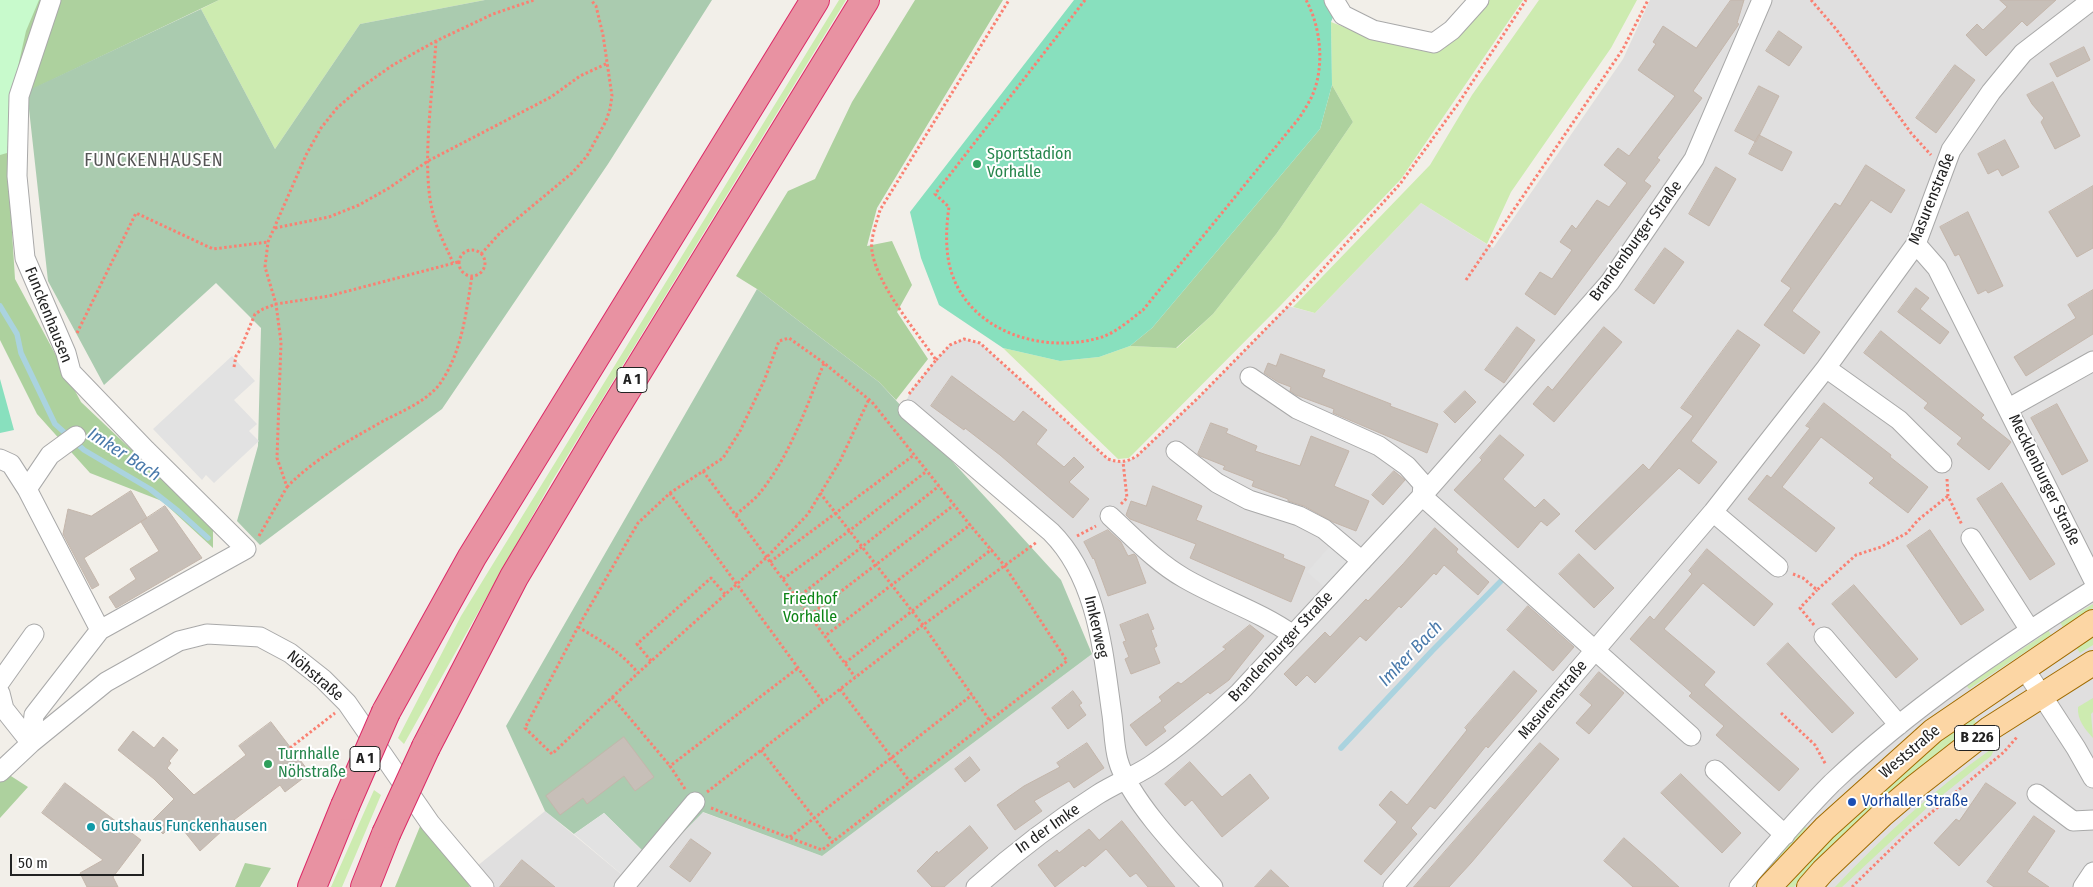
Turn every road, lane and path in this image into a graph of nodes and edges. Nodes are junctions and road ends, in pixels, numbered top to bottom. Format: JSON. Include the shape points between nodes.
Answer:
{"nodes":[{"id":1,"x":51,"y":0,"type":"edge"},
{"id":2,"x":534,"y":0,"type":"edge"},
{"id":3,"x":591,"y":0,"type":"edge"},
{"id":4,"x":815,"y":0,"type":"edge"},
{"id":5,"x":864,"y":0,"type":"edge"},
{"id":6,"x":1009,"y":0,"type":"edge"},
{"id":7,"x":1085,"y":0,"type":"edge"},
{"id":8,"x":1306,"y":0,"type":"edge"},
{"id":9,"x":1334,"y":0,"type":"edge"},
{"id":10,"x":1479,"y":0,"type":"edge"},
{"id":11,"x":1526,"y":0,"type":"edge"},
{"id":12,"x":1648,"y":0,"type":"edge"},
{"id":13,"x":1762,"y":0,"type":"edge"},
{"id":14,"x":1810,"y":0,"type":"edge"},
{"id":15,"x":2092,"y":0,"type":"edge"},
{"id":16,"x":436,"y":41,"type":"junction"},
{"id":17,"x":608,"y":63,"type":"junction"},
{"id":18,"x":428,"y":161,"type":"junction"},
{"id":19,"x":1944,"y":167,"type":"junction"},
{"id":20,"x":275,"y":228,"type":"junction"},
{"id":21,"x":268,"y":242,"type":"junction"},
{"id":22,"x":1916,"y":244,"type":"junction"},
{"id":23,"x":481,"y":254,"type":"junction"},
{"id":24,"x":458,"y":262,"type":"junction"},
{"id":25,"x":453,"y":263,"type":"junction"},
{"id":26,"x":472,"y":276,"type":"junction"},
{"id":27,"x":1466,"y":280,"type":"dead end"},
{"id":28,"x":276,"y":304,"type":"junction"},
{"id":29,"x":66,"y":353,"type":"junction"},
{"id":30,"x":936,"y":360,"type":"junction"},
{"id":31,"x":2093,"y":361,"type":"edge"},
{"id":32,"x":824,"y":363,"type":"junction"},
{"id":33,"x":234,"y":367,"type":"dead end"},
{"id":34,"x":1826,"y":368,"type":"junction"},
{"id":35,"x":1250,"y":377,"type":"dead end"},
{"id":36,"x":869,"y":400,"type":"junction"},
{"id":37,"x":2009,"y":408,"type":"junction"},
{"id":38,"x":908,"y":410,"type":"joint"},
{"id":39,"x":76,"y":436,"type":"dead end"},
{"id":40,"x":1176,"y":451,"type":"dead end"},
{"id":41,"x":914,"y":455,"type":"junction"},
{"id":42,"x":0,"y":459,"type":"edge"},
{"id":43,"x":1123,"y":462,"type":"junction"},
{"id":44,"x":1942,"y":463,"type":"joint"},
{"id":45,"x":702,"y":470,"type":"junction"},
{"id":46,"x":927,"y":471,"type":"junction"},
{"id":47,"x":939,"y":486,"type":"junction"},
{"id":48,"x":287,"y":487,"type":"junction"},
{"id":49,"x":27,"y":489,"type":"junction"},
{"id":50,"x":670,"y":493,"type":"junction"},
{"id":51,"x":820,"y":493,"type":"junction"},
{"id":52,"x":1422,"y":496,"type":"junction"},
{"id":53,"x":1948,"y":496,"type":"junction"},
{"id":54,"x":1127,"y":498,"type":"dead end"},
{"id":55,"x":954,"y":505,"type":"junction"},
{"id":56,"x":1713,"y":512,"type":"junction"},
{"id":57,"x":836,"y":513,"type":"junction"},
{"id":58,"x":736,"y":515,"type":"junction"},
{"id":59,"x":1104,"y":520,"type":"joint"},
{"id":60,"x":970,"y":526,"type":"junction"},
{"id":61,"x":849,"y":530,"type":"junction"},
{"id":62,"x":1052,"y":532,"type":"junction"},
{"id":63,"x":1075,"y":537,"type":"dead end"},
{"id":64,"x":1970,"y":538,"type":"joint"},
{"id":65,"x":862,"y":547,"type":"junction"},
{"id":66,"x":246,"y":549,"type":"junction"},
{"id":67,"x":992,"y":549,"type":"junction"},
{"id":68,"x":767,"y":557,"type":"junction"},
{"id":69,"x":1362,"y":561,"type":"junction"},
{"id":70,"x":770,"y":562,"type":"junction"},
{"id":71,"x":876,"y":563,"type":"junction"},
{"id":72,"x":1004,"y":565,"type":"junction"},
{"id":73,"x":1778,"y":567,"type":"joint"},
{"id":74,"x":2093,"y":578,"type":"edge"},
{"id":75,"x":782,"y":579,"type":"junction"},
{"id":76,"x":736,"y":584,"type":"junction"},
{"id":77,"x":892,"y":586,"type":"junction"},
{"id":78,"x":1817,"y":590,"type":"junction"},
{"id":79,"x":2093,"y":590,"type":"edge"},
{"id":80,"x":725,"y":594,"type":"junction"},
{"id":81,"x":797,"y":598,"type":"junction"},
{"id":82,"x":911,"y":612,"type":"junction"},
{"id":83,"x":810,"y":615,"type":"junction"},
{"id":84,"x":2093,"y":622,"type":"edge"},
{"id":85,"x":923,"y":625,"type":"junction"},
{"id":86,"x":578,"y":627,"type":"junction"},
{"id":87,"x":100,"y":630,"type":"junction"},
{"id":88,"x":2030,"y":630,"type":"junction"},
{"id":89,"x":34,"y":634,"type":"dead end"},
{"id":90,"x":1293,"y":635,"type":"junction"},
{"id":91,"x":825,"y":636,"type":"junction"},
{"id":92,"x":1824,"y":637,"type":"joint"},
{"id":93,"x":1595,"y":651,"type":"junction"},
{"id":94,"x":651,"y":661,"type":"junction"},
{"id":95,"x":845,"y":663,"type":"junction"},
{"id":96,"x":2093,"y":663,"type":"edge"},
{"id":97,"x":798,"y":668,"type":"junction"},
{"id":98,"x":2024,"y":668,"type":"junction"},
{"id":99,"x":638,"y":673,"type":"junction"},
{"id":100,"x":855,"y":677,"type":"junction"},
{"id":101,"x":0,"y":682,"type":"edge"},
{"id":102,"x":840,"y":689,"type":"junction"},
{"id":103,"x":972,"y":695,"type":"junction"},
{"id":104,"x":2042,"y":696,"type":"junction"},
{"id":105,"x":612,"y":697,"type":"junction"},
{"id":106,"x":823,"y":702,"type":"junction"},
{"id":107,"x":347,"y":703,"type":"junction"},
{"id":108,"x":1,"y":705,"type":"edge"},
{"id":109,"x":1781,"y":713,"type":"dead end"},
{"id":110,"x":990,"y":721,"type":"junction"},
{"id":111,"x":1899,"y":725,"type":"junction"},
{"id":112,"x":2022,"y":732,"type":"dead end"},
{"id":113,"x":1691,"y":736,"type":"dead end"},
{"id":114,"x":30,"y":743,"type":"junction"},
{"id":115,"x":290,"y":748,"type":"dead end"},
{"id":116,"x":761,"y":750,"type":"junction"},
{"id":117,"x":891,"y":757,"type":"junction"},
{"id":118,"x":670,"y":766,"type":"junction"},
{"id":119,"x":1715,"y":770,"type":"dead end"},
{"id":120,"x":0,"y":772,"type":"edge"},
{"id":121,"x":2093,"y":778,"type":"edge"},
{"id":122,"x":1125,"y":779,"type":"junction"},
{"id":123,"x":1837,"y":779,"type":"junction"},
{"id":124,"x":910,"y":782,"type":"junction"},
{"id":125,"x":2037,"y":794,"type":"dead end"},
{"id":126,"x":695,"y":802,"type":"junction"},
{"id":127,"x":814,"y":818,"type":"junction"},
{"id":128,"x":2093,"y":820,"type":"edge"},
{"id":129,"x":1785,"y":835,"type":"junction"},
{"id":130,"x":789,"y":838,"type":"junction"},
{"id":131,"x":833,"y":842,"type":"junction"},
{"id":132,"x":2093,"y":872,"type":"edge"},
{"id":133,"x":312,"y":887,"type":"edge"},
{"id":134,"x":364,"y":887,"type":"edge"},
{"id":135,"x":484,"y":887,"type":"edge"},
{"id":136,"x":624,"y":887,"type":"edge"},
{"id":137,"x":976,"y":887,"type":"edge"},
{"id":138,"x":1212,"y":887,"type":"edge"},
{"id":139,"x":1393,"y":887,"type":"edge"},
{"id":140,"x":1738,"y":887,"type":"edge"},
{"id":141,"x":1769,"y":887,"type":"edge"},
{"id":142,"x":1809,"y":887,"type":"edge"},
{"id":143,"x":1852,"y":887,"type":"edge"},
{"id":144,"x":2083,"y":887,"type":"edge"}],
"edges":[{"from":1,"to":29,"type":"street","name":"Funckenhausen","via":[[19,96],[17,176],[24,258]]},
{"from":2,"to":16,"type":"path","via":[[493,14]]},
{"from":3,"to":17,"type":"path","via":[[596,6]]},
{"from":4,"to":133,"type":"highway","number":"A 1","bridge":true,"via":[[472,556],[386,712]]},
{"from":5,"to":134,"type":"highway","number":"A 1","bridge":true,"via":[[514,577],[426,747]]},
{"from":6,"to":30,"type":"path","via":[[880,210],[874,230],[871,250],[877,270]]},
{"from":7,"to":8,"type":"path","via":[[935,194],[949,207],[947,244],[951,271],[964,296],[979,314],[997,327],[1021,338],[1050,344],[1104,337],[1143,310],[1300,117],[1312,95],[1320,58],[1318,35]]},
{"from":9,"to":10,"type":"street","via":[[1343,15],[1373,30],[1434,43],[1452,30]]},
{"from":11,"to":43,"type":"path","via":[[1460,101],[1400,184],[1302,292],[1199,397],[1137,456]]},
{"from":12,"to":27,"type":"path","via":[[1623,49]]},
{"from":13,"to":52,"type":"street","name":"Brandenburger Straße","via":[[1694,159],[1616,274]]},
{"from":14,"to":19,"type":"path","via":[[1836,29],[1911,132]]},
{"from":15,"to":19,"type":"street","name":"Masurenstraße","via":[[2024,53],[1991,92],[1951,150]]},
{"from":16,"to":18,"type":"path"},
{"from":16,"to":20,"type":"path","via":[[393,65],[337,108],[306,155]]},
{"from":17,"to":18,"type":"path","via":[[580,76],[551,97]]},
{"from":17,"to":23,"type":"path","via":[[612,96],[610,109],[595,144],[572,173],[500,233]]},
{"from":18,"to":20,"type":"path","via":[[359,205],[329,217]]},
{"from":18,"to":25,"type":"path","via":[[434,217]]},
{"from":19,"to":22,"type":"street","name":"Masurenstraße"},
{"from":20,"to":21,"type":"path"},
{"from":21,"to":28,"type":"path","via":[[265,267]]},
{"from":21,"to":29,"type":"path","via":[[213,249],[136,213]]},
{"from":22,"to":34,"type":"street","name":"Masurenstraße"},
{"from":22,"to":37,"type":"street","name":"Mecklenburger Straße","via":[[1937,268]]},
{"from":23,"to":24,"type":"path","via":[[475,250],[466,251]]},
{"from":23,"to":26,"type":"path","via":[[483,269]]},
{"from":24,"to":25,"type":"path"},
{"from":24,"to":26,"type":"path","via":[[463,273]]},
{"from":25,"to":28,"type":"path","via":[[329,296]]},
{"from":26,"to":48,"type":"path","via":[[465,322],[456,353],[438,385],[420,400],[305,469]]},
{"from":28,"to":33,"type":"path","via":[[255,314]]},
{"from":28,"to":48,"type":"path","via":[[280,342],[277,458]]},
{"from":29,"to":66,"type":"street","name":"Funckenhausen","via":[[71,372]]},
{"from":30,"to":38,"type":"path","via":[[910,392],[906,402]]},
{"from":30,"to":43,"type":"path","via":[[950,345],[964,339],[980,343],[1108,459]]},
{"from":31,"to":37,"type":"street","name":"Mecklenburger Straße"},
{"from":32,"to":36,"type":"path"},
{"from":32,"to":45,"type":"path","via":[[789,338],[779,341],[740,431],[723,458]]},
{"from":32,"to":58,"type":"path","via":[[800,424],[780,463],[758,495]]},
{"from":34,"to":44,"type":"street","via":[[1898,420]]},
{"from":34,"to":56,"type":"street","name":"Masurenstraße"},
{"from":35,"to":52,"type":"street","via":[[1297,409],[1379,446],[1407,466],[1423,484]]},
{"from":36,"to":41,"type":"path"},
{"from":36,"to":51,"type":"path","via":[[840,461]]},
{"from":37,"to":74,"type":"street","name":"Mecklenburger Straße"},
{"from":38,"to":62,"type":"street","name":"Imkerweg"},
{"from":39,"to":49,"type":"street","via":[[50,456]]},
{"from":40,"to":69,"type":"street","via":[[1217,483],[1250,500],[1299,516],[1324,529]]},
{"from":41,"to":46,"type":"path"},
{"from":41,"to":57,"type":"path"},
{"from":42,"to":49,"type":"street","via":[[11,464]]},
{"from":43,"to":54,"type":"path"},
{"from":44,"to":53,"type":"path","via":[[1947,472]]},
{"from":45,"to":50,"type":"path"},
{"from":45,"to":58,"type":"path"},
{"from":46,"to":47,"type":"path"},
{"from":46,"to":61,"type":"path"},
{"from":47,"to":55,"type":"path"},
{"from":47,"to":65,"type":"path"},
{"from":48,"to":66,"type":"path","via":[[259,536]]},
{"from":49,"to":87,"type":"street"},
{"from":50,"to":76,"type":"path"},
{"from":50,"to":86,"type":"path","via":[[638,523]]},
{"from":51,"to":57,"type":"path"},
{"from":51,"to":68,"type":"path","via":[[808,514]]},
{"from":52,"to":69,"type":"street","name":"Brandenburger Straße"},
{"from":52,"to":93,"type":"street"},
{"from":53,"to":64,"type":"path"},
{"from":53,"to":78,"type":"path","via":[[1907,533],[1881,547],[1856,555]]},
{"from":55,"to":60,"type":"path"},
{"from":55,"to":71,"type":"path"},
{"from":56,"to":73,"type":"street"},
{"from":56,"to":93,"type":"street","name":"Masurenstraße"},
{"from":57,"to":61,"type":"path"},
{"from":57,"to":70,"type":"path"},
{"from":58,"to":68,"type":"path"},
{"from":59,"to":63,"type":"path"},
{"from":59,"to":90,"type":"street","via":[[1183,578],[1257,613]]},
{"from":60,"to":67,"type":"path"},
{"from":60,"to":77,"type":"path"},
{"from":61,"to":65,"type":"path"},
{"from":61,"to":75,"type":"path"},
{"from":62,"to":72,"type":"path"},
{"from":62,"to":122,"type":"street","name":"Imkerweg","via":[[1064,544],[1088,590],[1103,653],[1118,760]]},
{"from":64,"to":88,"type":"street"},
{"from":65,"to":71,"type":"path"},
{"from":65,"to":81,"type":"path"},
{"from":66,"to":87,"type":"street"},
{"from":67,"to":72,"type":"path"},
{"from":67,"to":82,"type":"path"},
{"from":68,"to":70,"type":"path"},
{"from":68,"to":76,"type":"path"},
{"from":69,"to":90,"type":"street","name":"Brandenburger Straße"},
{"from":70,"to":75,"type":"path"},
{"from":71,"to":77,"type":"path"},
{"from":71,"to":83,"type":"path"},
{"from":72,"to":85,"type":"path"},
{"from":72,"to":110,"type":"path","via":[[1067,661]]},
{"from":73,"to":78,"type":"path","via":[[1803,578]]},
{"from":75,"to":81,"type":"path"},
{"from":76,"to":80,"type":"path"},
{"from":76,"to":97,"type":"path"},
{"from":77,"to":82,"type":"path"},
{"from":77,"to":91,"type":"path"},
{"from":78,"to":92,"type":"path","via":[[1800,608]]},
{"from":79,"to":88,"type":"street","name":"Weststraße"},
{"from":80,"to":94,"type":"path"},
{"from":80,"to":94,"type":"path","via":[[711,578],[637,644]]},
{"from":81,"to":83,"type":"path"},
{"from":82,"to":85,"type":"path"},
{"from":82,"to":95,"type":"path"},
{"from":83,"to":91,"type":"path"},
{"from":84,"to":98,"type":"main road","name":"Weststraße","number":"B 226"},
{"from":85,"to":100,"type":"path"},
{"from":85,"to":103,"type":"path"},
{"from":86,"to":99,"type":"path","via":[[611,647]]},
{"from":86,"to":105,"type":"path","via":[[525,728],[552,754]]},
{"from":87,"to":114,"type":"street","via":[[34,714]]},
{"from":88,"to":111,"type":"street","name":"Weststraße","via":[[1956,680]]},
{"from":89,"to":101,"type":"street"},
{"from":90,"to":122,"type":"street","name":"Brandenburger Straße","via":[[1214,716],[1150,766]]},
{"from":91,"to":95,"type":"path"},
{"from":92,"to":111,"type":"street","name":"Weststraße"},
{"from":93,"to":113,"type":"street"},
{"from":93,"to":139,"type":"street","name":"Masurenstraße"},
{"from":94,"to":99,"type":"path"},
{"from":95,"to":100,"type":"path"},
{"from":96,"to":104,"type":"main road","name":"Weststraße","number":"B 226"},
{"from":97,"to":106,"type":"path"},
{"from":97,"to":118,"type":"path"},
{"from":98,"to":104,"type":"street"},
{"from":98,"to":141,"type":"main road","name":"Weststraße","number":"B 226","via":[[1933,731],[1825,828]]},
{"from":99,"to":105,"type":"path"},
{"from":100,"to":102,"type":"path"},
{"from":102,"to":106,"type":"path"},
{"from":102,"to":117,"type":"path"},
{"from":103,"to":110,"type":"path"},
{"from":103,"to":117,"type":"path"},
{"from":104,"to":121,"type":"street"},
{"from":104,"to":142,"type":"main road","name":"Weststraße","number":"B 226","via":[[1989,729],[1916,786]]},
{"from":105,"to":118,"type":"path"},
{"from":106,"to":116,"type":"path"},
{"from":107,"to":114,"type":"street","name":"Nöhstraße","via":[[290,653],[260,637],[207,634],[179,641],[106,682]]},
{"from":107,"to":115,"type":"path"},
{"from":107,"to":135,"type":"street","name":"Nöhstraße","via":[[430,823]]},
{"from":108,"to":114,"type":"street"},
{"from":109,"to":123,"type":"path","via":[[1815,745]]},
{"from":110,"to":124,"type":"path"},
{"from":111,"to":123,"type":"street","name":"Weststraße"},
{"from":112,"to":143,"type":"path","via":[[2004,752],[1908,832]]},
{"from":114,"to":120,"type":"street"},
{"from":116,"to":126,"type":"path"},
{"from":116,"to":127,"type":"path"},
{"from":117,"to":124,"type":"path"},
{"from":117,"to":127,"type":"path"},
{"from":118,"to":126,"type":"path"},
{"from":119,"to":129,"type":"street"},
{"from":122,"to":137,"type":"street","name":"In der Imke","via":[[1046,829]]},
{"from":122,"to":138,"type":"street","name":"Imkerweg","via":[[1172,842]]},
{"from":123,"to":129,"type":"street","name":"Weststraße"},
{"from":124,"to":131,"type":"path"},
{"from":125,"to":128,"type":"street","via":[[2073,821]]},
{"from":126,"to":130,"type":"path"},
{"from":126,"to":136,"type":"street"},
{"from":127,"to":130,"type":"path"},
{"from":127,"to":131,"type":"path"},
{"from":129,"to":140,"type":"street","name":"Weststraße"},
{"from":130,"to":131,"type":"path","via":[[822,850]]},
{"from":132,"to":144,"type":"street"}]}
